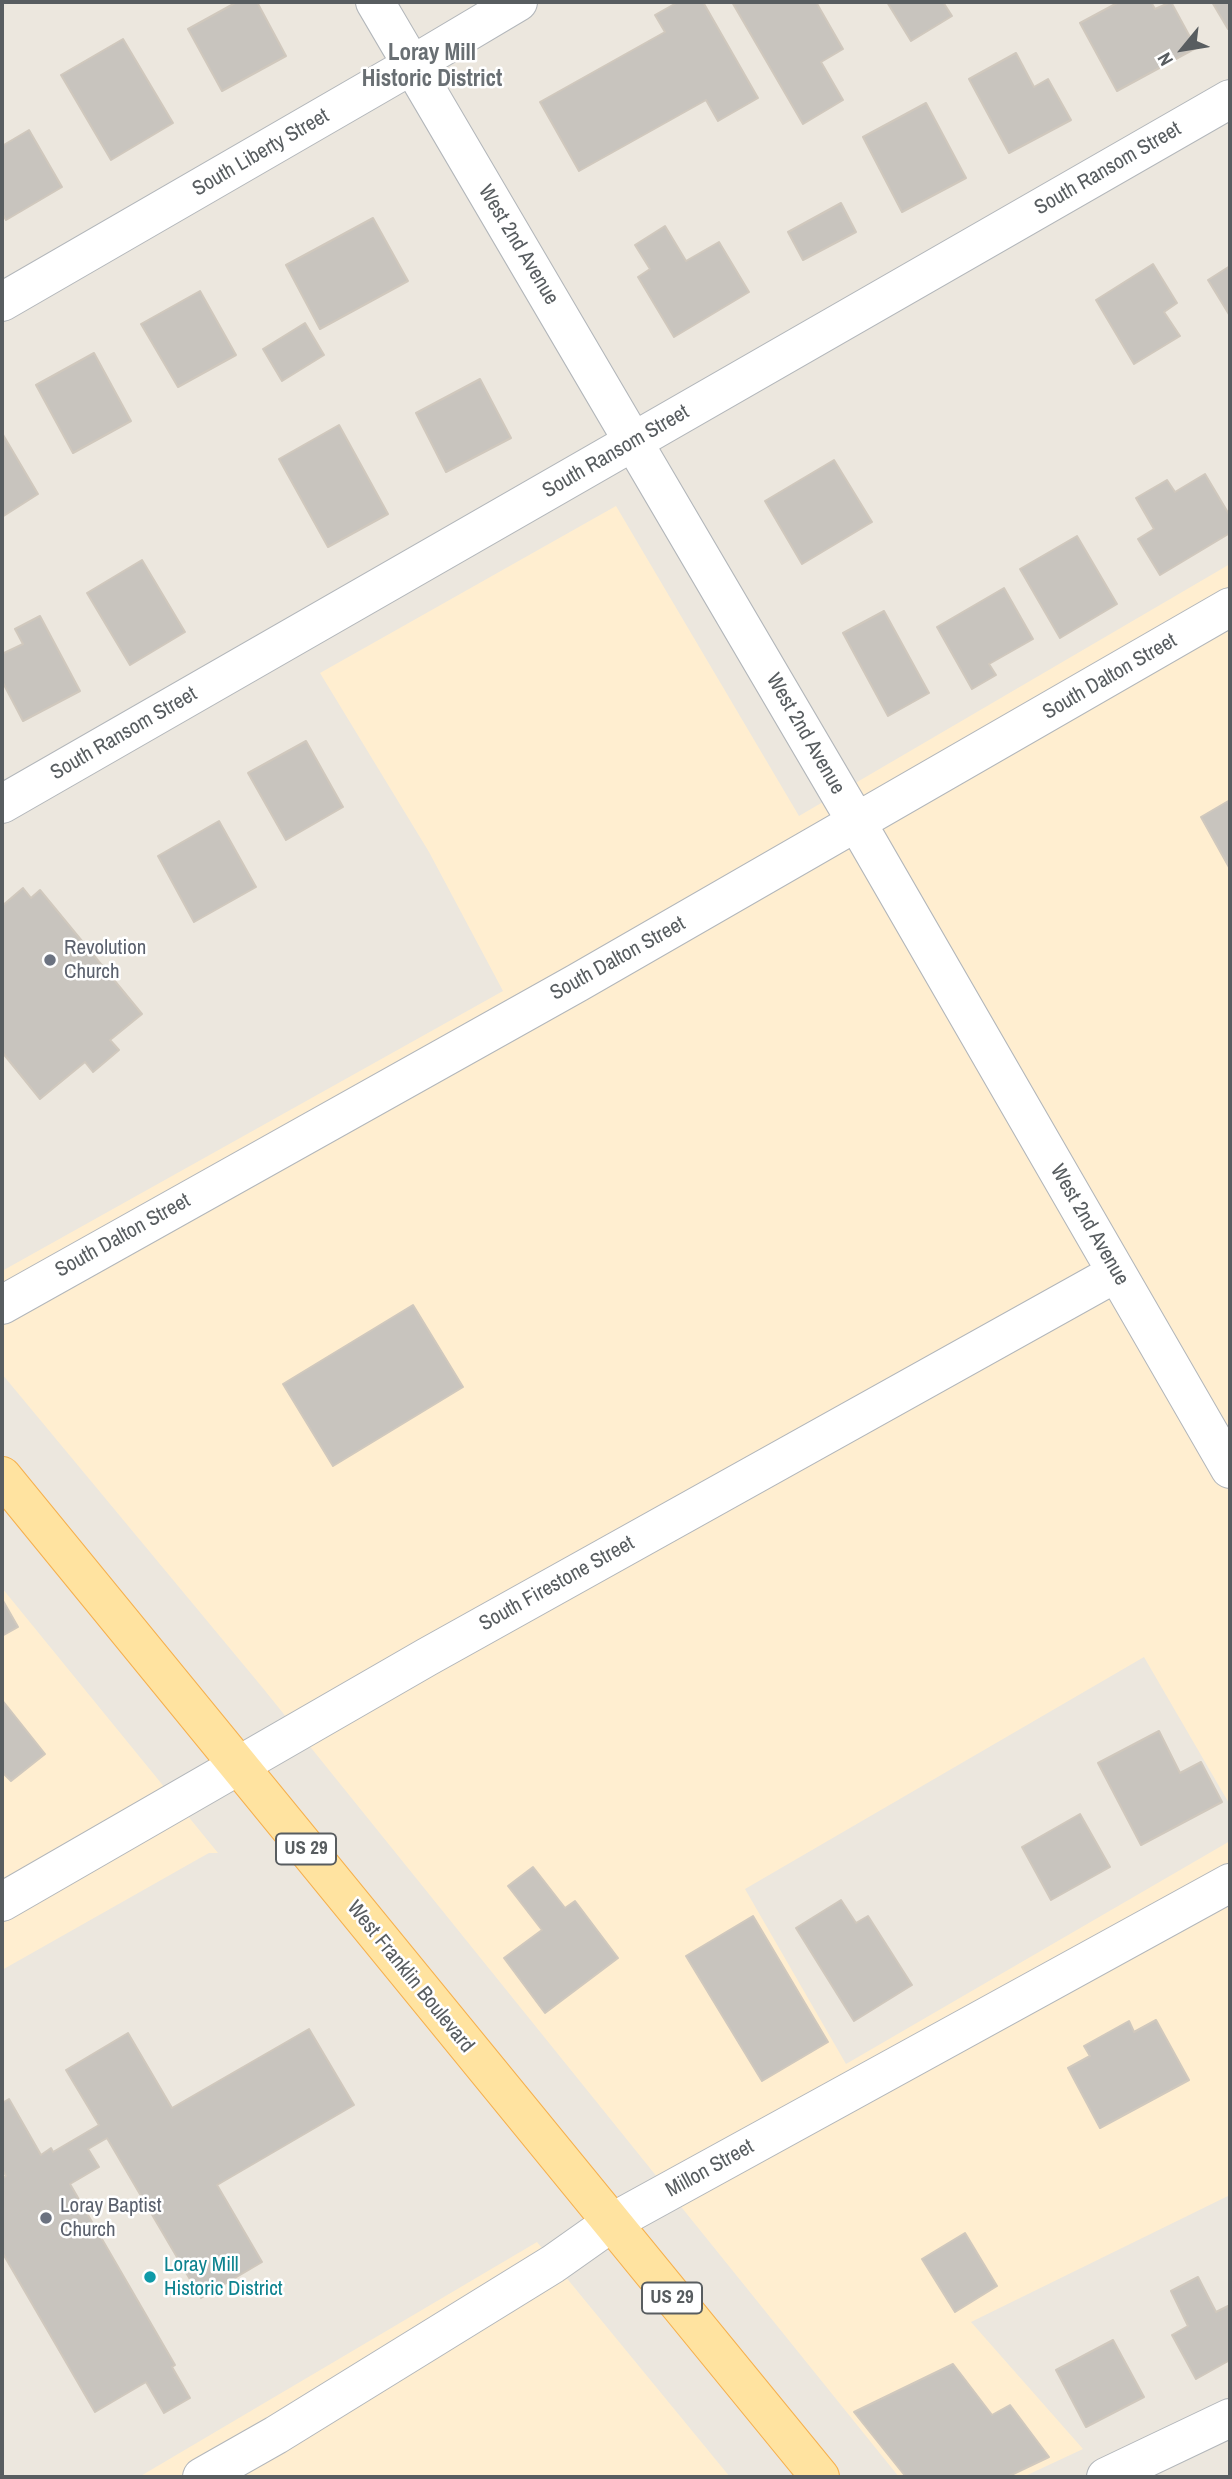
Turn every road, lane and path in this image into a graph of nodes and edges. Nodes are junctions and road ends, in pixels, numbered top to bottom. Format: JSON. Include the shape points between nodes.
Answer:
{"nodes":[{"id":1,"x":375,"y":2,"type":"edge"},
{"id":2,"x":518,"y":2,"type":"edge"},
{"id":3,"x":412,"y":65,"type":"junction"},
{"id":4,"x":1230,"y":99,"type":"edge"},
{"id":5,"x":2,"y":302,"type":"edge"},
{"id":6,"x":634,"y":442,"type":"junction"},
{"id":7,"x":1230,"y":607,"type":"edge"},
{"id":8,"x":2,"y":804,"type":"edge"},
{"id":9,"x":857,"y":824,"type":"junction"},
{"id":10,"x":1116,"y":1273,"type":"junction"},
{"id":11,"x":2,"y":1304,"type":"edge"},
{"id":12,"x":1230,"y":1469,"type":"edge"},
{"id":13,"x":2,"y":1476,"type":"edge"},
{"id":14,"x":238,"y":1764,"type":"junction"},
{"id":15,"x":1230,"y":1883,"type":"edge"},
{"id":16,"x":2,"y":1902,"type":"edge"},
{"id":17,"x":611,"y":2223,"type":"junction"},
{"id":18,"x":1230,"y":2418,"type":"edge"},
{"id":19,"x":202,"y":2477,"type":"edge"},
{"id":20,"x":820,"y":2477,"type":"edge"},
{"id":21,"x":1106,"y":2477,"type":"edge"}],
"edges":[{"from":1,"to":3,"type":"street","name":"West 2nd Avenue"},
{"from":2,"to":3,"type":"street","name":"South Liberty Street"},
{"from":3,"to":5,"type":"street","name":"South Liberty Street"},
{"from":3,"to":6,"type":"street","name":"West 2nd Avenue"},
{"from":4,"to":6,"type":"street","name":"South Ransom Street"},
{"from":6,"to":8,"type":"street","name":"South Ransom Street"},
{"from":6,"to":9,"type":"street","name":"West 2nd Avenue"},
{"from":7,"to":9,"type":"street","name":"South Dalton Street"},
{"from":9,"to":10,"type":"street","name":"West 2nd Avenue"},
{"from":9,"to":11,"type":"street","name":"South Dalton Street"},
{"from":10,"to":12,"type":"street","name":"West 2nd Avenue"},
{"from":10,"to":14,"type":"street","name":"South Firestone Street"},
{"from":13,"to":14,"type":"main road","name":"West Franklin Boulevard","number":"US 29"},
{"from":14,"to":16,"type":"street","name":"South Firestone Street"},
{"from":14,"to":17,"type":"main road","name":"West Franklin Boulevard","number":"US 29"},
{"from":15,"to":17,"type":"street","name":"Millon Street"},
{"from":17,"to":19,"type":"street","name":"Millon Street","via":[[541,2271]]},
{"from":17,"to":20,"type":"main road","name":"West Franklin Boulevard","number":"US 29"},
{"from":18,"to":21,"type":"street"}]}
